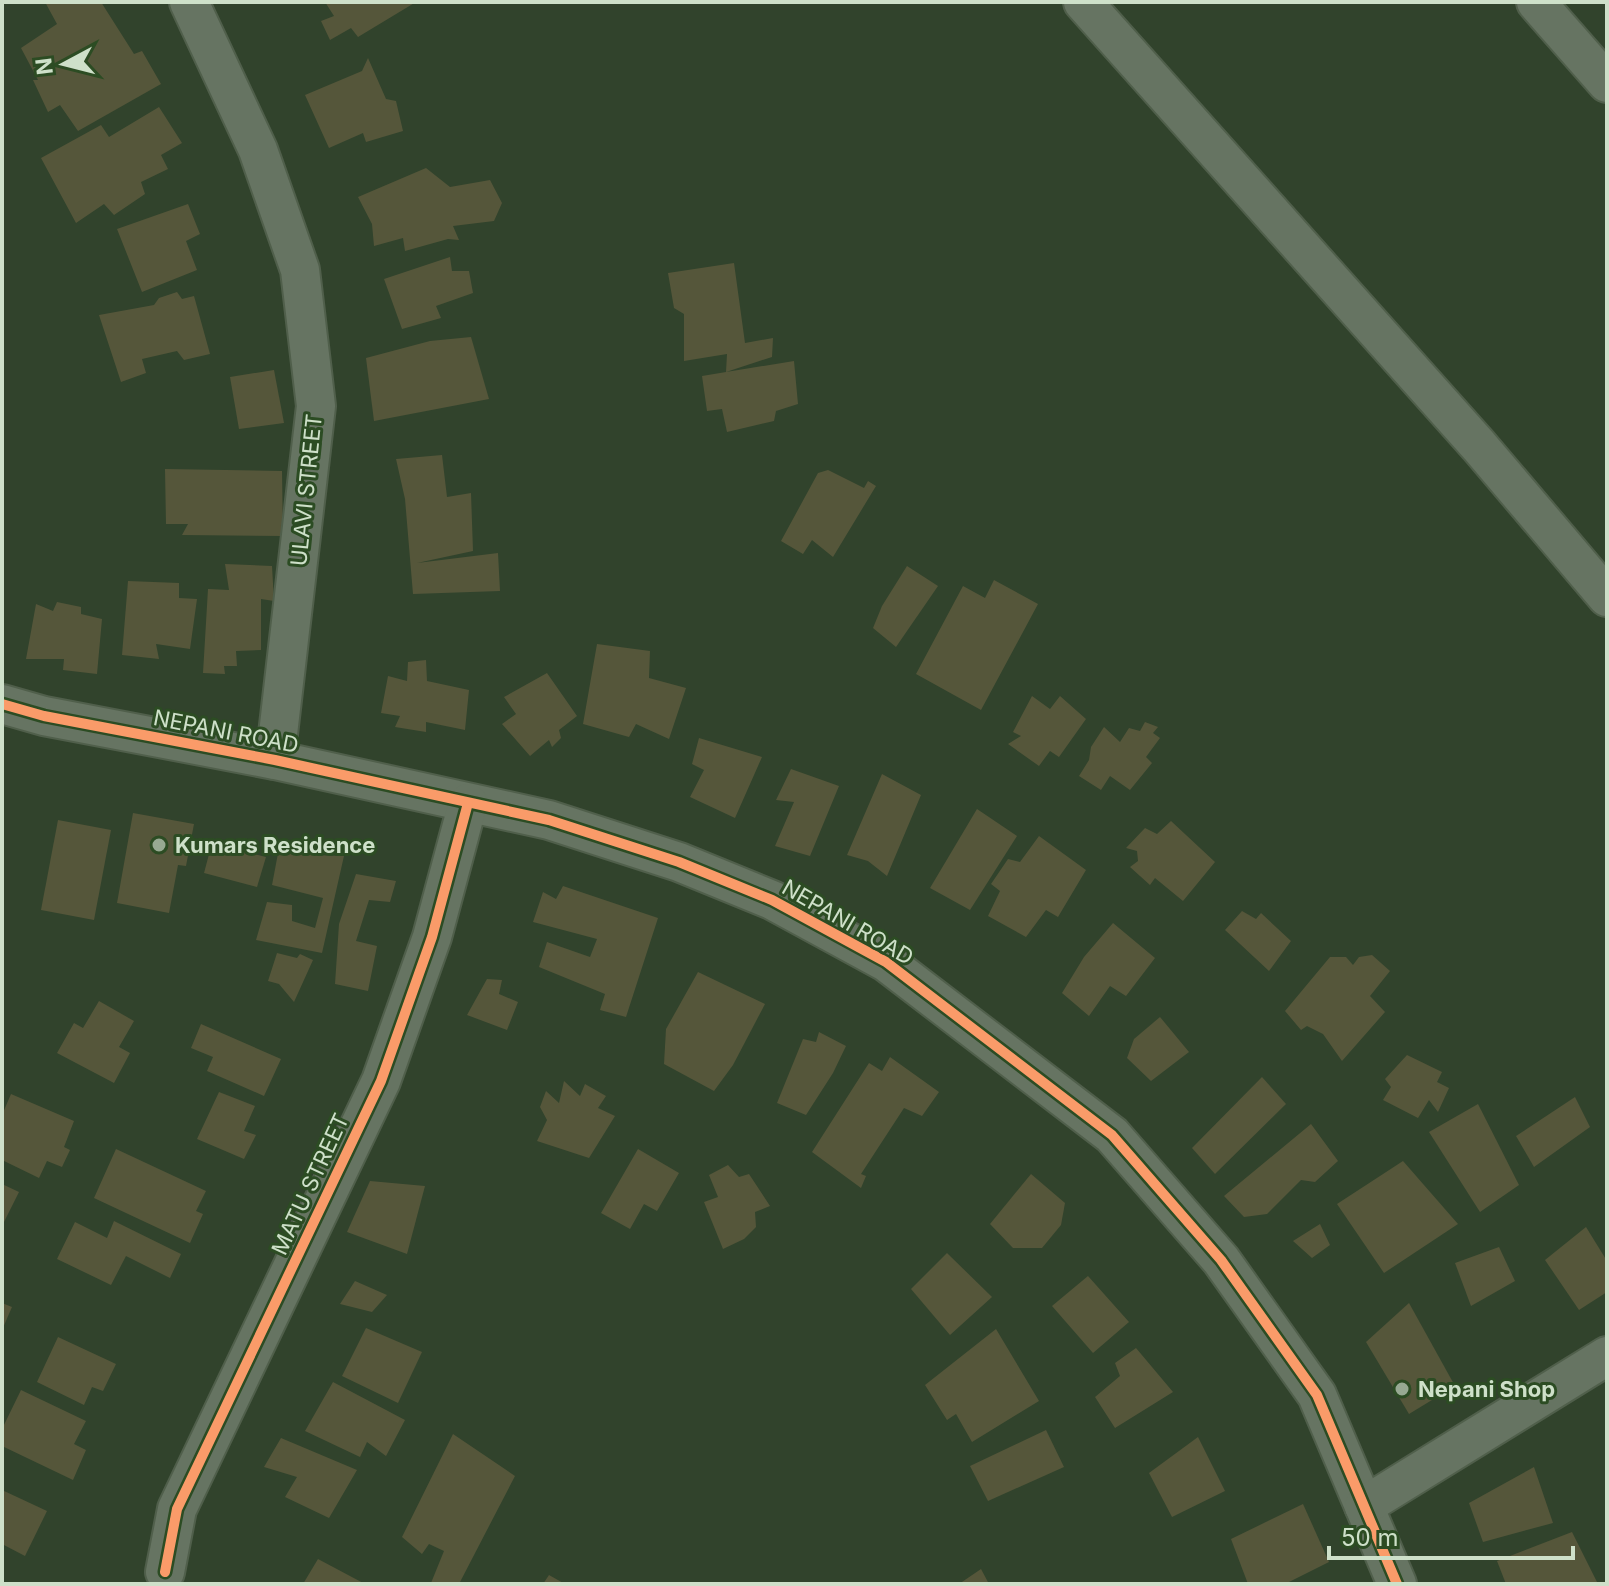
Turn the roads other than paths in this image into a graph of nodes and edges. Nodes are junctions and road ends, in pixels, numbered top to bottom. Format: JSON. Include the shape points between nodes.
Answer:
{"nodes":[{"id":1,"x":189,"y":2,"type":"edge"},
{"id":2,"x":1083,"y":2,"type":"edge"},
{"id":3,"x":1536,"y":2,"type":"edge"},
{"id":4,"x":1607,"y":83,"type":"edge"},
{"id":5,"x":1607,"y":597,"type":"edge"},
{"id":6,"x":2,"y":704,"type":"edge"},
{"id":7,"x":275,"y":760,"type":"junction"},
{"id":8,"x":468,"y":803,"type":"junction"},
{"id":9,"x":1607,"y":1356,"type":"edge"},
{"id":10,"x":1364,"y":1506,"type":"junction"},
{"id":11,"x":165,"y":1572,"type":"dead end"},
{"id":12,"x":1397,"y":1584,"type":"edge"}],
"edges":[{"from":1,"to":7,"type":"street","name":"ULAVI STREET","via":[[258,150],[300,270],[316,406]]},
{"from":2,"to":5,"type":"street"},
{"from":3,"to":4,"type":"street"},
{"from":6,"to":7,"type":"street","name":"NEPANI ROAD"},
{"from":7,"to":8,"type":"street","name":"NEPANI ROAD"},
{"from":8,"to":10,"type":"street","name":"NEPANI ROAD","via":[[549,820],[679,862],[772,900],[886,962],[1112,1135],[1221,1260],[1317,1395]]},
{"from":8,"to":11,"type":"street","name":"MATU STREET","via":[[432,937],[381,1081],[177,1509]]},
{"from":9,"to":10,"type":"street"},
{"from":10,"to":12,"type":"street","name":"NEPANI ROAD"}]}
